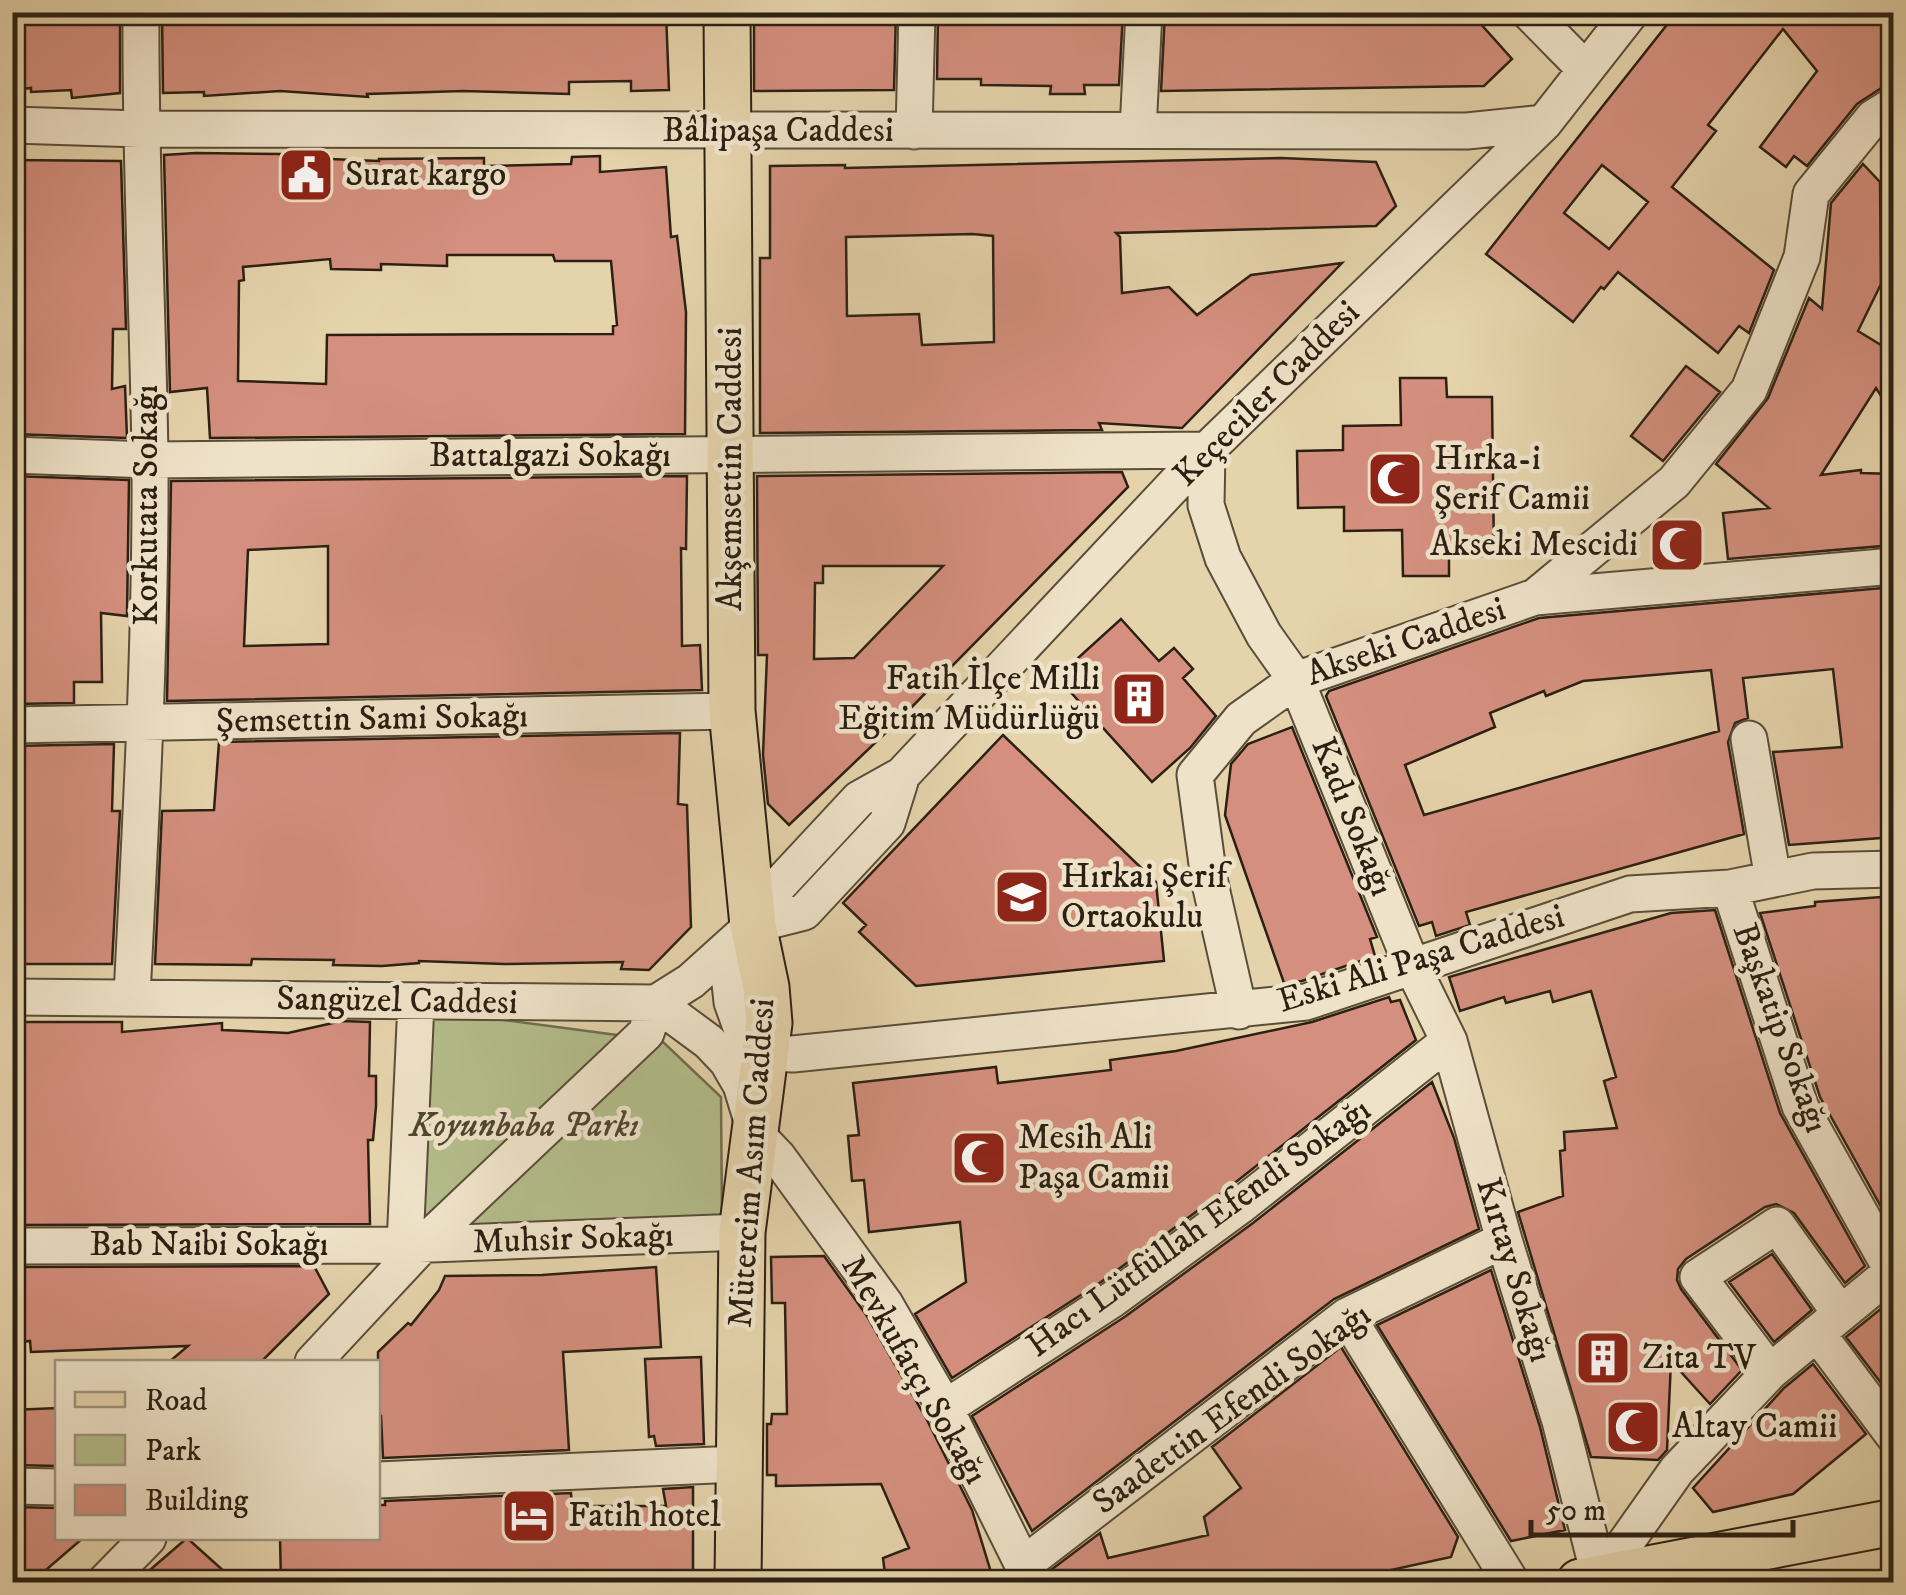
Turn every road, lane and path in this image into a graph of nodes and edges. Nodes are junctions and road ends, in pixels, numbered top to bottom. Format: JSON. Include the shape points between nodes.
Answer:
{"nodes":[{"id":1,"x":141,"y":12,"type":"edge"},
{"id":2,"x":728,"y":12,"type":"edge"},
{"id":3,"x":917,"y":12,"type":"edge"},
{"id":4,"x":1144,"y":12,"type":"edge"},
{"id":5,"x":1530,"y":12,"type":"edge"},
{"id":6,"x":1631,"y":12,"type":"edge"},
{"id":7,"x":1585,"y":69,"type":"junction"},
{"id":8,"x":1894,"y":106,"type":"edge"},
{"id":9,"x":1544,"y":123,"type":"junction"},
{"id":10,"x":12,"y":125,"type":"edge"},
{"id":11,"x":140,"y":129,"type":"junction"},
{"id":12,"x":1138,"y":130,"type":"junction"},
{"id":13,"x":728,"y":131,"type":"junction"},
{"id":14,"x":914,"y":131,"type":"junction"},
{"id":15,"x":1207,"y":450,"type":"junction"},
{"id":16,"x":730,"y":455,"type":"junction"},
{"id":17,"x":12,"y":456,"type":"edge"},
{"id":18,"x":150,"y":460,"type":"junction"},
{"id":19,"x":1894,"y":566,"type":"edge"},
{"id":20,"x":1535,"y":597,"type":"junction"},
{"id":21,"x":1296,"y":680,"type":"junction"},
{"id":22,"x":732,"y":710,"type":"junction"},
{"id":23,"x":146,"y":724,"type":"junction"},
{"id":24,"x":12,"y":725,"type":"edge"},
{"id":25,"x":1749,"y":739,"type":"dead end"},
{"id":26,"x":1894,"y":868,"type":"edge"},
{"id":27,"x":1773,"y":879,"type":"junction"},
{"id":28,"x":1730,"y":888,"type":"junction"},
{"id":29,"x":754,"y":925,"type":"junction"},
{"id":30,"x":1412,"y":966,"type":"junction"},
{"id":31,"x":132,"y":996,"type":"junction"},
{"id":32,"x":12,"y":997,"type":"edge"},
{"id":33,"x":416,"y":1002,"type":"junction"},
{"id":34,"x":656,"y":1003,"type":"junction"},
{"id":35,"x":1239,"y":1010,"type":"junction"},
{"id":36,"x":1449,"y":1041,"type":"junction"},
{"id":37,"x":767,"y":1053,"type":"junction"},
{"id":38,"x":756,"y":1134,"type":"junction"},
{"id":39,"x":742,"y":1232,"type":"junction"},
{"id":40,"x":1504,"y":1240,"type":"junction"},
{"id":41,"x":414,"y":1244,"type":"junction"},
{"id":42,"x":12,"y":1246,"type":"edge"},
{"id":43,"x":1893,"y":1272,"type":"edge"},
{"id":44,"x":1348,"y":1316,"type":"junction"},
{"id":45,"x":1828,"y":1323,"type":"junction"},
{"id":46,"x":315,"y":1360,"type":"edge"},
{"id":47,"x":1770,"y":1372,"type":"junction"},
{"id":48,"x":945,"y":1408,"type":"junction"},
{"id":49,"x":1894,"y":1436,"type":"edge"},
{"id":50,"x":737,"y":1464,"type":"junction"},
{"id":51,"x":380,"y":1480,"type":"edge"},
{"id":52,"x":12,"y":1486,"type":"edge"},
{"id":53,"x":55,"y":1487,"type":"edge"},
{"id":54,"x":1894,"y":1522,"type":"edge"},
{"id":55,"x":146,"y":1540,"type":"edge"},
{"id":56,"x":1023,"y":1566,"type":"joint"},
{"id":57,"x":1590,"y":1581,"type":"edge"},
{"id":58,"x":105,"y":1582,"type":"edge"},
{"id":59,"x":738,"y":1582,"type":"edge"},
{"id":60,"x":1511,"y":1582,"type":"edge"}],
"edges":[{"from":1,"to":11,"type":"street","name":"Korkutata Sokağı"},
{"from":2,"to":13,"type":"main road","name":"Akşemsettin Caddesi"},
{"from":3,"to":14,"type":"street"},
{"from":4,"to":12,"type":"street"},
{"from":5,"to":7,"type":"street"},
{"from":6,"to":7,"type":"street","name":"Keçeciler Caddesi"},
{"from":7,"to":9,"type":"street","name":"Keçeciler Caddesi"},
{"from":8,"to":20,"type":"street","via":[[1874,118],[1812,194],[1802,257],[1750,390],[1674,482]]},
{"from":9,"to":12,"type":"street","name":"Bâlipaşa Caddesi","via":[[1467,131]]},
{"from":9,"to":15,"type":"street","name":"Keçeciler Caddesi"},
{"from":10,"to":11,"type":"street","name":"Bâlipaşa Caddesi"},
{"from":11,"to":13,"type":"street","name":"Bâlipaşa Caddesi"},
{"from":11,"to":18,"type":"street","name":"Korkutata Sokağı"},
{"from":12,"to":14,"type":"street","name":"Bâlipaşa Caddesi"},
{"from":13,"to":14,"type":"street","name":"Bâlipaşa Caddesi"},
{"from":13,"to":16,"type":"main road","name":"Akşemsettin Caddesi"},
{"from":15,"to":16,"type":"street","name":"Battalgazi Sokağı"},
{"from":15,"to":21,"type":"street","name":"Kadı Sokağı","via":[[1206,505],[1222,558]]},
{"from":15,"to":29,"type":"street","name":"Keçeciler Caddesi","via":[[902,775],[860,799],[778,886]]},
{"from":16,"to":18,"type":"street","name":"Battalgazi Sokağı"},
{"from":16,"to":22,"type":"main road","name":"Akşemsettin Caddesi"},
{"from":17,"to":18,"type":"street","name":"Battalgazi Sokağı"},
{"from":18,"to":23,"type":"street","name":"Korkutata Sokağı"},
{"from":19,"to":20,"type":"street","name":"Akseki Caddesi"},
{"from":20,"to":21,"type":"street","name":"Akseki Caddesi"},
{"from":21,"to":30,"type":"street","name":"Kadı Sokağı"},
{"from":21,"to":35,"type":"street","name":"Akseki Caddesi","via":[[1241,719],[1196,775]]},
{"from":22,"to":23,"type":"street","name":"Şemsettin Sami Sokağı"},
{"from":22,"to":29,"type":"main road","name":"Akşemsettin Caddesi"},
{"from":23,"to":24,"type":"street","name":"Şemsettin Sami Sokağı"},
{"from":23,"to":31,"type":"street","name":"Korkutata Sokağı"},
{"from":25,"to":27,"type":"street"},
{"from":26,"to":27,"type":"street","name":"Eski Ali Paşa Caddesi"},
{"from":27,"to":28,"type":"street","name":"Eski Ali Paşa Caddesi"},
{"from":28,"to":30,"type":"street","name":"Eski Ali Paşa Caddesi","via":[[1630,894]]},
{"from":28,"to":43,"type":"street","name":"Başkatip Sokağı","via":[[1800,1106]]},
{"from":29,"to":34,"type":"street"},
{"from":29,"to":37,"type":"main road","name":"Mütercim Asım Caddesi","via":[[766,987]]},
{"from":30,"to":35,"type":"street","name":"Eski Ali Paşa Caddesi","via":[[1306,1002]]},
{"from":30,"to":36,"type":"street","name":"Kırtay Sokağı"},
{"from":31,"to":32,"type":"street","name":"Sangüzel Caddesi"},
{"from":31,"to":33,"type":"street","name":"Sangüzel Caddesi"},
{"from":33,"to":34,"type":"street","name":"Sangüzel Caddesi"},
{"from":33,"to":41,"type":"street"},
{"from":34,"to":38,"type":"street","via":[[728,1061]]},
{"from":34,"to":41,"type":"street","via":[[646,1033]]},
{"from":35,"to":37,"type":"street","name":"Eski Ali Paşa Caddesi"},
{"from":36,"to":40,"type":"street","name":"Kırtay Sokağı"},
{"from":36,"to":48,"type":"street","name":"Hacı Lütfüllah Efendi Sokağı","via":[[1113,1299]]},
{"from":37,"to":38,"type":"main road","name":"Mütercim Asım Caddesi"},
{"from":38,"to":39,"type":"main road","name":"Mütercim Asım Caddesi"},
{"from":38,"to":48,"type":"street","name":"Mevkufatçı Sokağı","via":[[884,1304]]},
{"from":39,"to":41,"type":"street","name":"Muhsir Sokağı"},
{"from":39,"to":50,"type":"main road","name":"Mütercim Asım Caddesi"},
{"from":40,"to":44,"type":"street","name":"Saadettin Efendi Sokağı"},
{"from":40,"to":57,"type":"street","name":"Kırtay Sokağı","via":[[1560,1421]]},
{"from":41,"to":42,"type":"street","name":"Bab Naibi Sokağı"},
{"from":41,"to":46,"type":"street"},
{"from":43,"to":45,"type":"street"},
{"from":44,"to":56,"type":"street","name":"Saadettin Efendi Sokağı"},
{"from":44,"to":60,"type":"street"},
{"from":45,"to":47,"type":"street"},
{"from":45,"to":47,"type":"street","via":[[1777,1225],[1698,1277]]},
{"from":45,"to":49,"type":"street"},
{"from":47,"to":57,"type":"street","via":[[1677,1470]]},
{"from":48,"to":56,"type":"street","name":"Mevkufatçı Sokağı"},
{"from":50,"to":51,"type":"street"},
{"from":50,"to":59,"type":"main road","name":"Mütercim Asım Caddesi"},
{"from":52,"to":53,"type":"street"},
{"from":54,"to":57,"type":"main road"},
{"from":55,"to":58,"type":"street"}]}
